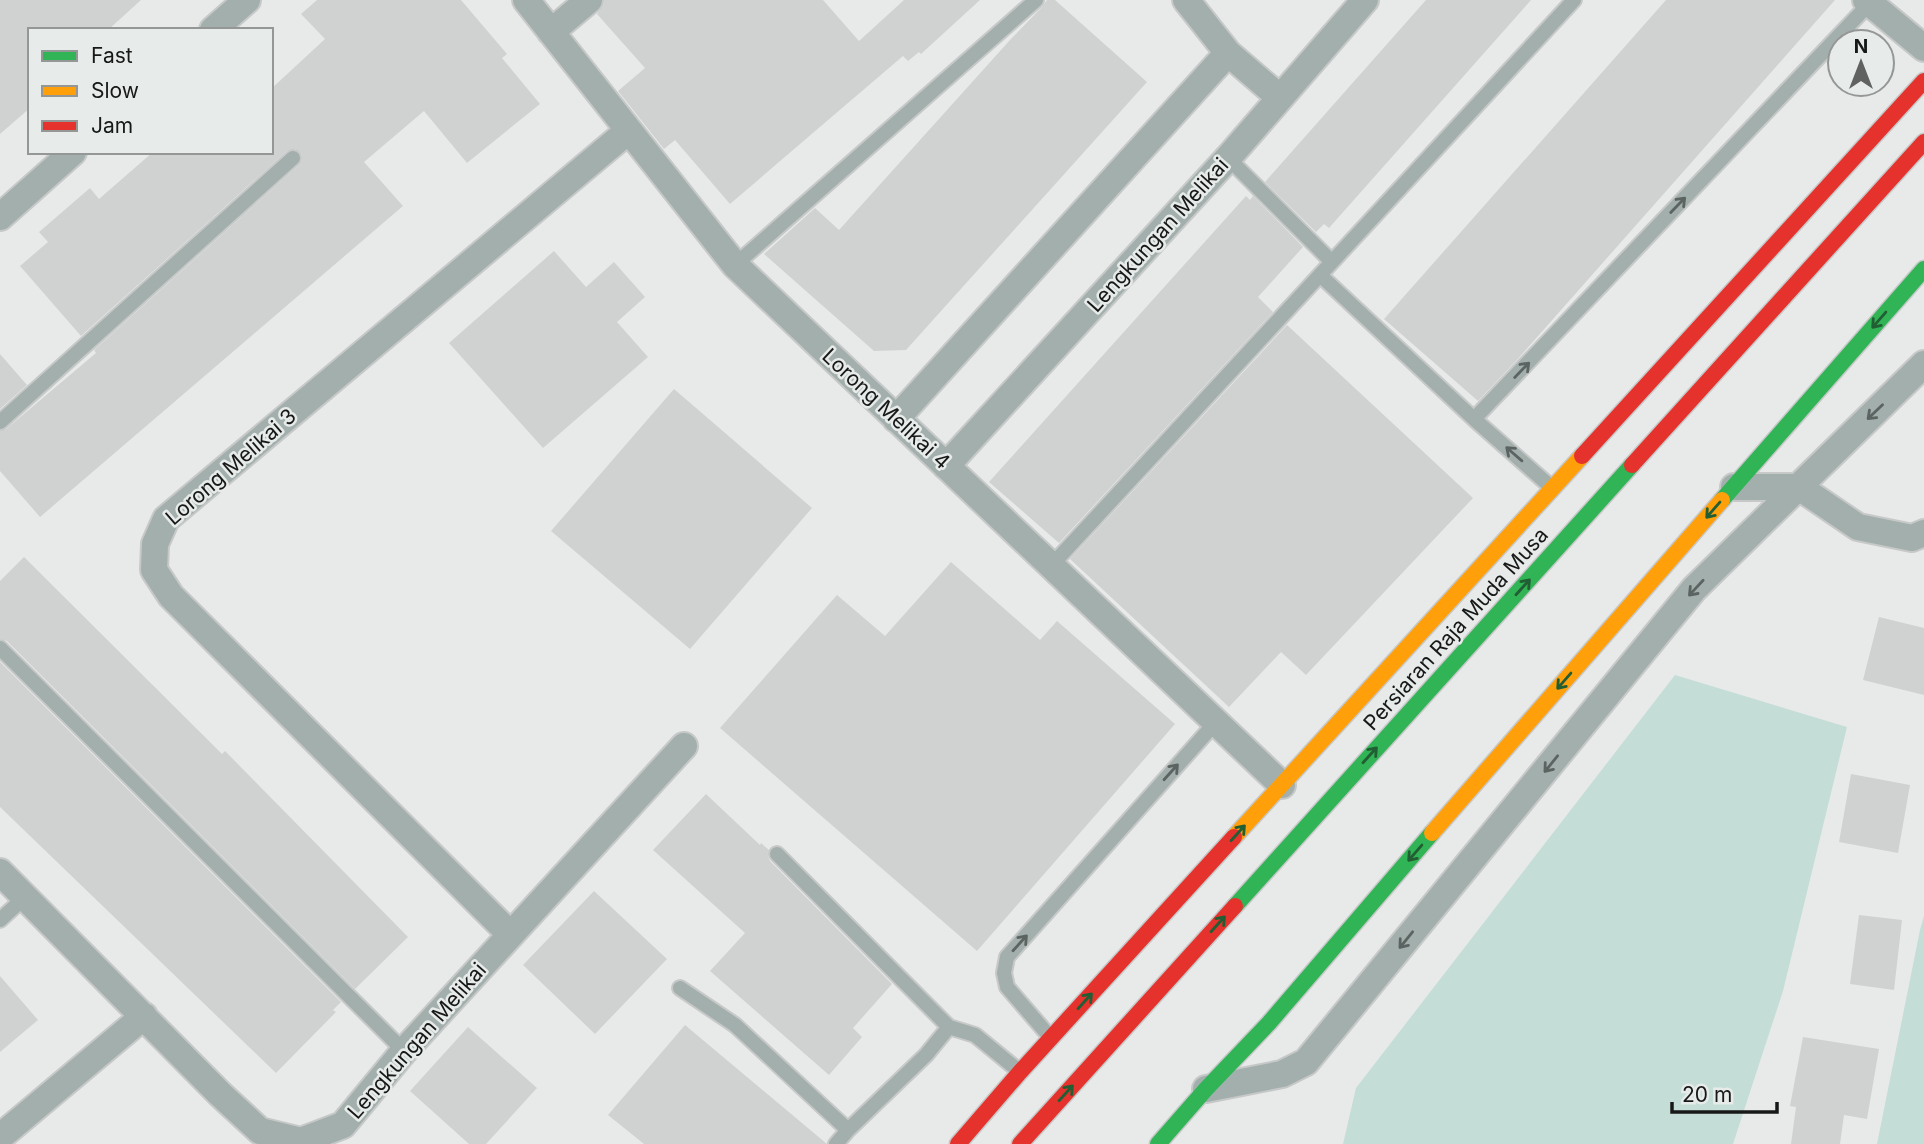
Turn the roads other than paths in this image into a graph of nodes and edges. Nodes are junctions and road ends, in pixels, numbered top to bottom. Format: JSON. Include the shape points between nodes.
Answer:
{"nodes":[{"id":1,"x":247,"y":0,"type":"edge"},
{"id":2,"x":526,"y":0,"type":"edge"},
{"id":3,"x":589,"y":0,"type":"edge"},
{"id":4,"x":1036,"y":0,"type":"edge"},
{"id":5,"x":1186,"y":0,"type":"edge"},
{"id":6,"x":1365,"y":0,"type":"edge"},
{"id":7,"x":1574,"y":0,"type":"edge"},
{"id":8,"x":1868,"y":2,"type":"edge"},
{"id":9,"x":215,"y":28,"type":"edge"},
{"id":10,"x":551,"y":32,"type":"junction"},
{"id":11,"x":1924,"y":48,"type":"edge"},
{"id":12,"x":1228,"y":53,"type":"junction"},
{"id":13,"x":1924,"y":81,"type":"edge"},
{"id":14,"x":1279,"y":97,"type":"junction"},
{"id":15,"x":628,"y":131,"type":"junction"},
{"id":16,"x":1924,"y":142,"type":"edge"},
{"id":17,"x":72,"y":154,"type":"edge"},
{"id":18,"x":293,"y":158,"type":"dead end"},
{"id":19,"x":1228,"y":158,"type":"junction"},
{"id":20,"x":0,"y":217,"type":"edge"},
{"id":21,"x":1332,"y":262,"type":"junction"},
{"id":22,"x":735,"y":265,"type":"junction"},
{"id":23,"x":1924,"y":269,"type":"edge"},
{"id":24,"x":1320,"y":275,"type":"junction"},
{"id":25,"x":1924,"y":364,"type":"edge"},
{"id":26,"x":896,"y":419,"type":"junction"},
{"id":27,"x":1474,"y":419,"type":"junction"},
{"id":28,"x":0,"y":422,"type":"edge"},
{"id":29,"x":946,"y":466,"type":"junction"},
{"id":30,"x":1734,"y":487,"type":"junction"},
{"id":31,"x":1798,"y":487,"type":"junction"},
{"id":32,"x":1553,"y":488,"type":"junction"},
{"id":33,"x":1924,"y":533,"type":"edge"},
{"id":34,"x":1051,"y":566,"type":"junction"},
{"id":35,"x":0,"y":648,"type":"edge"},
{"id":36,"x":1216,"y":722,"type":"junction"},
{"id":37,"x":684,"y":746,"type":"dead end"},
{"id":38,"x":1282,"y":785,"type":"junction"},
{"id":39,"x":777,"y":854,"type":"dead end"},
{"id":40,"x":0,"y":872,"type":"edge"},
{"id":41,"x":25,"y":897,"type":"junction"},
{"id":42,"x":0,"y":920,"type":"edge"},
{"id":43,"x":510,"y":934,"type":"junction"},
{"id":44,"x":680,"y":988,"type":"dead end"},
{"id":45,"x":144,"y":1016,"type":"junction"},
{"id":46,"x":950,"y":1027,"type":"junction"},
{"id":47,"x":1051,"y":1038,"type":"junction"},
{"id":48,"x":404,"y":1051,"type":"junction"},
{"id":49,"x":1020,"y":1072,"type":"junction"},
{"id":50,"x":1206,"y":1089,"type":"junction"},
{"id":51,"x":848,"y":1130,"type":"junction"},
{"id":52,"x":0,"y":1137,"type":"edge"},
{"id":53,"x":836,"y":1144,"type":"edge"},
{"id":54,"x":958,"y":1144,"type":"edge"},
{"id":55,"x":1020,"y":1144,"type":"edge"},
{"id":56,"x":1158,"y":1144,"type":"edge"}],
"edges":[{"from":1,"to":9,"type":"street"},
{"from":2,"to":10,"type":"street","name":"Lorong Melikai 4"},
{"from":3,"to":10,"type":"street"},
{"from":4,"to":22,"type":"lane"},
{"from":5,"to":12,"type":"street"},
{"from":6,"to":14,"type":"street","name":"Lengkungan Melikai"},
{"from":7,"to":21,"type":"lane"},
{"from":8,"to":11,"type":"street"},
{"from":27,"to":8,"type":"lane","one_way":true},
{"from":10,"to":15,"type":"street","name":"Lorong Melikai 4"},
{"from":12,"to":14,"type":"street"},
{"from":12,"to":26,"type":"street"},
{"from":13,"to":32,"type":"main road"},
{"from":14,"to":19,"type":"street","name":"Lengkungan Melikai"},
{"from":15,"to":22,"type":"street","name":"Lorong Melikai 4"},
{"from":15,"to":43,"type":"street","name":"Lorong Melikai 3","via":[[166,519],[155,544],[153,570],[171,596]]},
{"from":55,"to":16,"type":"main road","name":"Persiaran Raja Muda Musa","one_way":true},
{"from":17,"to":20,"type":"street"},
{"from":18,"to":28,"type":"lane"},
{"from":19,"to":21,"type":"lane"},
{"from":19,"to":29,"type":"street","name":"Lengkungan Melikai"},
{"from":21,"to":24,"type":"lane"},
{"from":22,"to":26,"type":"street","name":"Lorong Melikai 4"},
{"from":23,"to":30,"type":"main road","one_way":true},
{"from":24,"to":27,"type":"lane"},
{"from":24,"to":34,"type":"lane"},
{"from":25,"to":31,"type":"street","one_way":true},
{"from":26,"to":29,"type":"street","name":"Lorong Melikai 4"},
{"from":32,"to":27,"type":"lane","one_way":true},
{"from":29,"to":34,"type":"street","name":"Lorong Melikai 4"},
{"from":30,"to":31,"type":"street"},
{"from":30,"to":50,"type":"main road","one_way":true,"via":[[1269,1023]]},
{"from":31,"to":33,"type":"street","via":[[1857,527],[1912,538]]},
{"from":31,"to":50,"type":"street","one_way":true,"via":[[1694,589],[1306,1062],[1282,1074]]},
{"from":32,"to":38,"type":"main road"},
{"from":34,"to":36,"type":"street","name":"Lorong Melikai 4"},
{"from":35,"to":48,"type":"lane"},
{"from":36,"to":38,"type":"street","name":"Lorong Melikai 4"},
{"from":47,"to":36,"type":"lane","one_way":true,"via":[[1007,987],[1007,957]]},
{"from":37,"to":43,"type":"street","name":"Lengkungan Melikai"},
{"from":47,"to":38,"type":"main road","one_way":true},
{"from":39,"to":46,"type":"lane"},
{"from":40,"to":41,"type":"street","name":"Lengkungan Melikai"},
{"from":41,"to":42,"type":"lane"},
{"from":41,"to":45,"type":"street","name":"Lengkungan Melikai"},
{"from":43,"to":48,"type":"street","name":"Lengkungan Melikai"},
{"from":44,"to":51,"type":"lane","via":[[735,1024]]},
{"from":45,"to":48,"type":"street","name":"Lengkungan Melikai","via":[[260,1131],[301,1141],[343,1125]]},
{"from":45,"to":52,"type":"street"},
{"from":46,"to":49,"type":"lane","via":[[975,1035]]},
{"from":46,"to":51,"type":"lane"},
{"from":47,"to":49,"type":"main road"},
{"from":49,"to":54,"type":"main road"},
{"from":50,"to":56,"type":"main road"},
{"from":51,"to":53,"type":"lane"}]}
